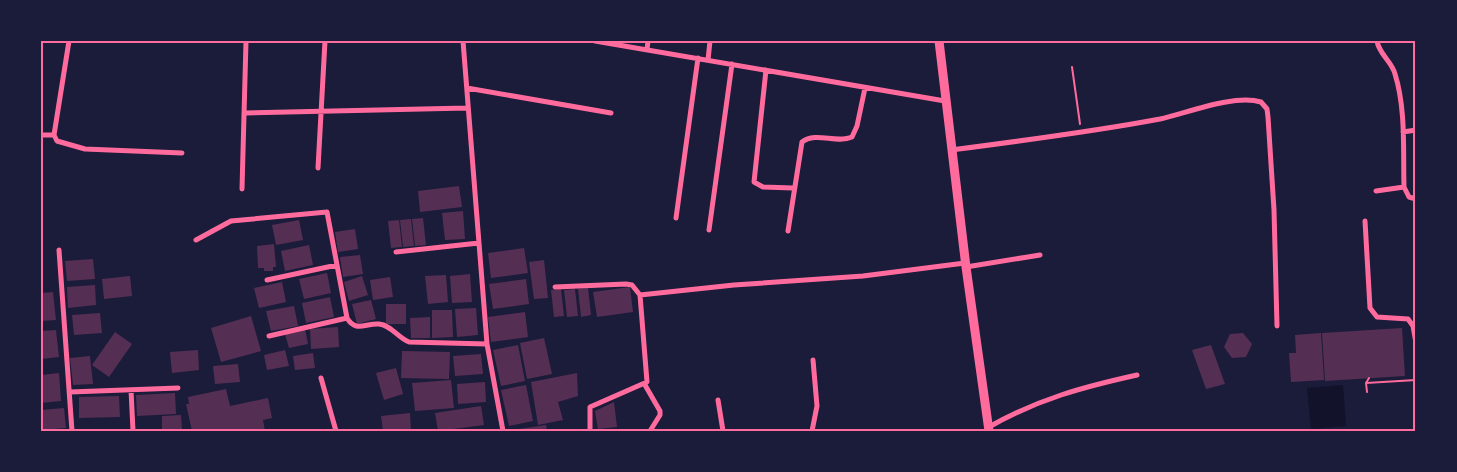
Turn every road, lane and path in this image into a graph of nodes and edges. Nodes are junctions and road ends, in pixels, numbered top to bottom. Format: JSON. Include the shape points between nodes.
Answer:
{"nodes":[{"id":1,"x":69,"y":41,"type":"edge"},
{"id":2,"x":246,"y":41,"type":"edge"},
{"id":3,"x":325,"y":41,"type":"edge"},
{"id":4,"x":463,"y":41,"type":"edge"},
{"id":5,"x":595,"y":41,"type":"edge"},
{"id":6,"x":648,"y":41,"type":"edge"},
{"id":7,"x":710,"y":41,"type":"edge"},
{"id":8,"x":939,"y":41,"type":"edge"},
{"id":9,"x":1376,"y":41,"type":"edge"},
{"id":10,"x":648,"y":50,"type":"junction"},
{"id":11,"x":698,"y":58,"type":"junction"},
{"id":12,"x":708,"y":60,"type":"junction"},
{"id":13,"x":732,"y":64,"type":"junction"},
{"id":14,"x":1072,"y":67,"type":"dead end"},
{"id":15,"x":766,"y":70,"type":"junction"},
{"id":16,"x":467,"y":88,"type":"junction"},
{"id":17,"x":865,"y":88,"type":"junction"},
{"id":18,"x":945,"y":101,"type":"junction"},
{"id":19,"x":467,"y":108,"type":"junction"},
{"id":20,"x":321,"y":111,"type":"junction"},
{"id":21,"x":245,"y":113,"type":"junction"},
{"id":22,"x":611,"y":113,"type":"dead end"},
{"id":23,"x":1416,"y":130,"type":"edge"},
{"id":24,"x":1082,"y":132,"type":"junction"},
{"id":25,"x":1402,"y":132,"type":"junction"},
{"id":26,"x":41,"y":134,"type":"edge"},
{"id":27,"x":54,"y":135,"type":"junction"},
{"id":28,"x":951,"y":150,"type":"junction"},
{"id":29,"x":182,"y":153,"type":"dead end"},
{"id":30,"x":318,"y":168,"type":"dead end"},
{"id":31,"x":1404,"y":186,"type":"junction"},
{"id":32,"x":794,"y":188,"type":"junction"},
{"id":33,"x":242,"y":189,"type":"dead end"},
{"id":34,"x":1376,"y":191,"type":"dead end"},
{"id":35,"x":1416,"y":199,"type":"edge"},
{"id":36,"x":676,"y":218,"type":"dead end"},
{"id":37,"x":1366,"y":222,"type":"dead end"},
{"id":38,"x":709,"y":230,"type":"dead end"},
{"id":39,"x":788,"y":231,"type":"dead end"},
{"id":40,"x":196,"y":240,"type":"dead end"},
{"id":41,"x":479,"y":243,"type":"junction"},
{"id":42,"x":59,"y":250,"type":"dead end"},
{"id":43,"x":396,"y":252,"type":"dead end"},
{"id":44,"x":1040,"y":255,"type":"dead end"},
{"id":45,"x":337,"y":265,"type":"junction"},
{"id":46,"x":965,"y":265,"type":"junction"},
{"id":47,"x":267,"y":280,"type":"dead end"},
{"id":48,"x":555,"y":287,"type":"dead end"},
{"id":49,"x":640,"y":295,"type":"junction"},
{"id":50,"x":347,"y":318,"type":"junction"},
{"id":51,"x":1276,"y":326,"type":"dead end"},
{"id":52,"x":269,"y":336,"type":"dead end"},
{"id":53,"x":1416,"y":343,"type":"edge"},
{"id":54,"x":487,"y":344,"type":"junction"},
{"id":55,"x":813,"y":360,"type":"dead end"},
{"id":56,"x":1137,"y":375,"type":"dead end"},
{"id":57,"x":322,"y":378,"type":"dead end"},
{"id":58,"x":1369,"y":378,"type":"dead end"},
{"id":59,"x":1416,"y":380,"type":"edge"},
{"id":60,"x":1366,"y":383,"type":"junction"},
{"id":61,"x":644,"y":385,"type":"junction"},
{"id":62,"x":178,"y":388,"type":"dead end"},
{"id":63,"x":131,"y":390,"type":"junction"},
{"id":64,"x":70,"y":392,"type":"junction"},
{"id":65,"x":1367,"y":392,"type":"dead end"},
{"id":66,"x":718,"y":400,"type":"dead end"},
{"id":67,"x":989,"y":429,"type":"edge"},
{"id":68,"x":72,"y":431,"type":"edge"},
{"id":69,"x":133,"y":431,"type":"edge"},
{"id":70,"x":336,"y":431,"type":"edge"},
{"id":71,"x":503,"y":431,"type":"edge"},
{"id":72,"x":590,"y":431,"type":"edge"},
{"id":73,"x":650,"y":431,"type":"edge"},
{"id":74,"x":723,"y":431,"type":"edge"},
{"id":75,"x":812,"y":431,"type":"edge"}],
"edges":[{"from":1,"to":27,"type":"street"},
{"from":2,"to":21,"type":"street"},
{"from":3,"to":20,"type":"street"},
{"from":4,"to":16,"type":"street"},
{"from":5,"to":10,"type":"street"},
{"from":6,"to":10,"type":"street"},
{"from":7,"to":12,"type":"street"},
{"from":8,"to":18,"type":"street"},
{"from":9,"to":25,"type":"street","via":[[1395,72]]},
{"from":10,"to":11,"type":"street"},
{"from":11,"to":12,"type":"street"},
{"from":11,"to":36,"type":"street"},
{"from":12,"to":13,"type":"street"},
{"from":13,"to":15,"type":"street"},
{"from":13,"to":38,"type":"street"},
{"from":14,"to":24,"type":"path"},
{"from":15,"to":17,"type":"street"},
{"from":15,"to":32,"type":"street","via":[[754,182],[763,187]]},
{"from":16,"to":19,"type":"street"},
{"from":16,"to":22,"type":"street"},
{"from":17,"to":18,"type":"street"},
{"from":17,"to":32,"type":"street","via":[[852,137],[836,140],[810,138],[802,142]]},
{"from":18,"to":28,"type":"street"},
{"from":19,"to":20,"type":"street"},
{"from":19,"to":41,"type":"street"},
{"from":20,"to":21,"type":"street"},
{"from":20,"to":30,"type":"street"},
{"from":21,"to":33,"type":"street"},
{"from":23,"to":25,"type":"street"},
{"from":24,"to":28,"type":"street"},
{"from":24,"to":51,"type":"street","via":[[1160,119],[1235,101],[1256,100],[1264,105],[1268,117],[1274,210]]},
{"from":25,"to":31,"type":"street"},
{"from":26,"to":27,"type":"street"},
{"from":27,"to":29,"type":"street","via":[[62,144],[85,149]]},
{"from":28,"to":46,"type":"street"},
{"from":31,"to":34,"type":"street"},
{"from":31,"to":35,"type":"street","via":[[1409,197]]},
{"from":32,"to":39,"type":"street"},
{"from":37,"to":53,"type":"street","via":[[1370,308],[1377,316],[1408,319],[1413,326]]},
{"from":40,"to":45,"type":"street","via":[[231,220],[327,212]]},
{"from":41,"to":43,"type":"street"},
{"from":41,"to":54,"type":"street"},
{"from":42,"to":64,"type":"street"},
{"from":44,"to":46,"type":"street"},
{"from":45,"to":47,"type":"street"},
{"from":45,"to":50,"type":"street"},
{"from":46,"to":49,"type":"street"},
{"from":46,"to":67,"type":"street"},
{"from":48,"to":49,"type":"street","via":[[626,284],[632,285]]},
{"from":49,"to":61,"type":"street","via":[[648,373]]},
{"from":50,"to":52,"type":"street"},
{"from":50,"to":54,"type":"street","via":[[358,328],[380,324],[388,327],[401,340],[409,342]]},
{"from":54,"to":71,"type":"street"},
{"from":55,"to":75,"type":"street","via":[[816,406]]},
{"from":56,"to":67,"type":"street","via":[[1034,403]]},
{"from":57,"to":70,"type":"street"},
{"from":58,"to":60,"type":"path"},
{"from":59,"to":60,"type":"path"},
{"from":60,"to":65,"type":"path"},
{"from":61,"to":72,"type":"street","via":[[590,407]]},
{"from":61,"to":73,"type":"street","via":[[660,410]]},
{"from":62,"to":63,"type":"street"},
{"from":63,"to":64,"type":"street"},
{"from":63,"to":69,"type":"street"},
{"from":64,"to":68,"type":"street"},
{"from":66,"to":74,"type":"street"}]}
